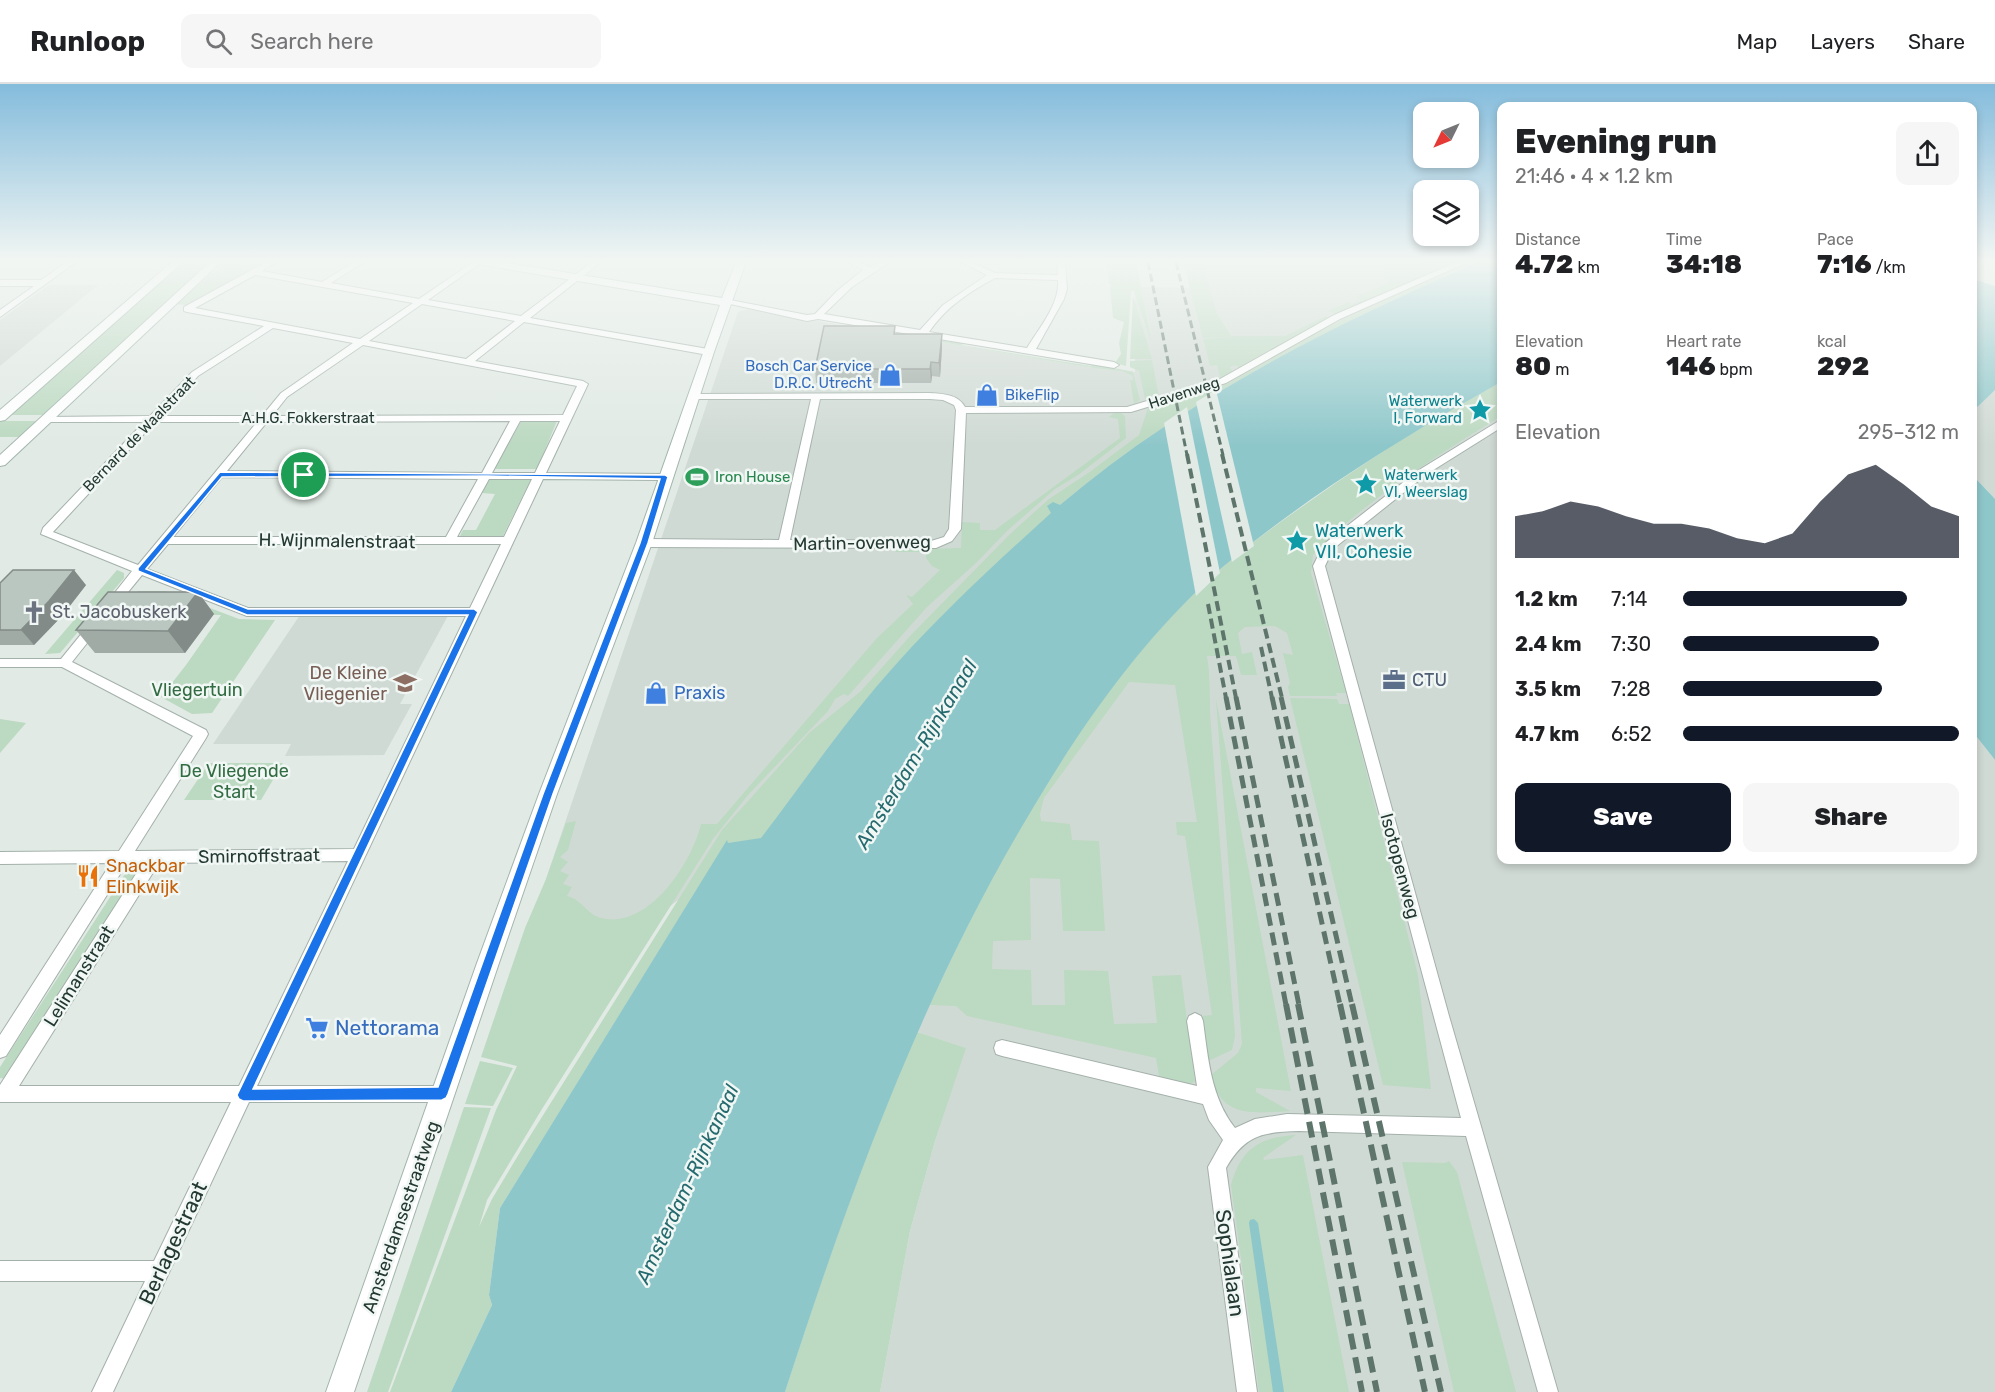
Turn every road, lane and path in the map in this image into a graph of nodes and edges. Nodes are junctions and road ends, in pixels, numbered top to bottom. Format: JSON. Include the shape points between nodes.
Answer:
{"nodes":[{"id":1,"x":108,"y":323,"type":"edge"},
{"id":2,"x":151,"y":323,"type":"edge"},
{"id":3,"x":262,"y":323,"type":"edge"},
{"id":4,"x":389,"y":323,"type":"edge"},
{"id":5,"x":519,"y":323,"type":"edge"},
{"id":6,"x":541,"y":323,"type":"edge"},
{"id":7,"x":718,"y":323,"type":"edge"},
{"id":8,"x":862,"y":323,"type":"edge"},
{"id":9,"x":930,"y":323,"type":"edge"},
{"id":10,"x":1046,"y":323,"type":"edge"},
{"id":11,"x":1326,"y":323,"type":"edge"},
{"id":12,"x":272,"y":325,"type":"junction"},
{"id":13,"x":924,"y":333,"type":"junction"},
{"id":14,"x":362,"y":341,"type":"junction"},
{"id":15,"x":1030,"y":351,"type":"junction"},
{"id":16,"x":708,"y":352,"type":"junction"},
{"id":17,"x":469,"y":361,"type":"junction"},
{"id":18,"x":1114,"y":365,"type":"dead end"},
{"id":19,"x":694,"y":396,"type":"junction"},
{"id":20,"x":816,"y":397,"type":"junction"},
{"id":21,"x":960,"y":410,"type":"junction"},
{"id":22,"x":0,"y":417,"type":"edge"},
{"id":23,"x":153,"y":418,"type":"junction"},
{"id":24,"x":265,"y":418,"type":"junction"},
{"id":25,"x":517,"y":418,"type":"junction"},
{"id":26,"x":568,"y":418,"type":"junction"},
{"id":27,"x":48,"y":419,"type":"junction"},
{"id":28,"x":1497,"y":425,"type":"edge"},
{"id":29,"x":0,"y":462,"type":"edge"},
{"id":30,"x":220,"y":474,"type":"junction"},
{"id":31,"x":487,"y":474,"type":"junction"},
{"id":32,"x":539,"y":475,"type":"junction"},
{"id":33,"x":665,"y":477,"type":"junction"},
{"id":34,"x":166,"y":540,"type":"junction"},
{"id":35,"x":508,"y":541,"type":"junction"},
{"id":36,"x":449,"y":542,"type":"junction"},
{"id":37,"x":644,"y":543,"type":"junction"},
{"id":38,"x":784,"y":544,"type":"junction"},
{"id":39,"x":141,"y":570,"type":"junction"},
{"id":40,"x":474,"y":612,"type":"junction"},
{"id":41,"x":0,"y":663,"type":"edge"},
{"id":42,"x":64,"y":663,"type":"junction"},
{"id":43,"x":359,"y":855,"type":"junction"},
{"id":44,"x":124,"y":857,"type":"junction"},
{"id":45,"x":0,"y":858,"type":"edge"},
{"id":46,"x":154,"y":858,"type":"junction"},
{"id":47,"x":1195,"y":1021,"type":"dead end"},
{"id":48,"x":1002,"y":1048,"type":"dead end"},
{"id":49,"x":0,"y":1050,"type":"edge"},
{"id":50,"x":2,"y":1094,"type":"edge"},
{"id":51,"x":442,"y":1094,"type":"junction"},
{"id":52,"x":243,"y":1095,"type":"junction"},
{"id":53,"x":1208,"y":1097,"type":"junction"},
{"id":54,"x":1474,"y":1128,"type":"junction"},
{"id":55,"x":1234,"y":1140,"type":"junction"},
{"id":56,"x":159,"y":1271,"type":"junction"},
{"id":57,"x":0,"y":1272,"type":"edge"},
{"id":58,"x":102,"y":1392,"type":"edge"},
{"id":59,"x":340,"y":1392,"type":"edge"},
{"id":60,"x":1247,"y":1392,"type":"edge"},
{"id":61,"x":1548,"y":1392,"type":"edge"}],
"edges":[{"from":1,"to":22,"type":"main road"},
{"from":2,"to":27,"type":"main road"},
{"from":3,"to":12,"type":"street"},
{"from":4,"to":14,"type":"street"},
{"from":5,"to":17,"type":"street"},
{"from":6,"to":16,"type":"street"},
{"from":7,"to":16,"type":"main road","name":"Amsterdamsestraatweg"},
{"from":8,"to":13,"type":"street"},
{"from":9,"to":13,"type":"street"},
{"from":10,"to":15,"type":"street"},
{"from":11,"to":21,"type":"street","name":"Havenweg","via":[[1223,381],[1128,410]]},
{"from":12,"to":14,"type":"street"},
{"from":12,"to":23,"type":"street","name":"Bernard de Waalstraat","via":[[195,374]]},
{"from":13,"to":15,"type":"street"},
{"from":14,"to":17,"type":"street"},
{"from":14,"to":24,"type":"street","via":[[284,395]]},
{"from":15,"to":18,"type":"street"},
{"from":16,"to":19,"type":"main road","name":"Amsterdamsestraatweg"},
{"from":17,"to":26,"type":"street","name":"Berlagestraat","via":[[584,384]]},
{"from":19,"to":20,"type":"street"},
{"from":19,"to":33,"type":"main road","name":"Amsterdamsestraatweg"},
{"from":20,"to":21,"type":"street","via":[[945,397],[958,403]]},
{"from":20,"to":38,"type":"street"},
{"from":21,"to":38,"type":"street","name":"Martin-ovenweg","via":[[955,529],[948,539],[932,545]]},
{"from":23,"to":24,"type":"street","name":"A.H.G. Fokkerstraat"},
{"from":23,"to":27,"type":"street","name":"A.H.G. Fokkerstraat"},
{"from":23,"to":39,"type":"street","name":"Bernard de Waalstraat","via":[[47,530],[47,534]]},
{"from":24,"to":25,"type":"street","name":"A.H.G. Fokkerstraat"},
{"from":24,"to":30,"type":"street"},
{"from":25,"to":26,"type":"street","name":"A.H.G. Fokkerstraat"},
{"from":25,"to":31,"type":"street"},
{"from":26,"to":32,"type":"street","name":"Berlagestraat"},
{"from":27,"to":29,"type":"main road"},
{"from":28,"to":54,"type":"street","name":"Isotopenweg","via":[[1414,478],[1328,547],[1319,566]]},
{"from":30,"to":31,"type":"street"},
{"from":30,"to":34,"type":"street"},
{"from":31,"to":32,"type":"street"},
{"from":31,"to":36,"type":"street"},
{"from":32,"to":33,"type":"street"},
{"from":32,"to":35,"type":"street","name":"Berlagestraat"},
{"from":33,"to":37,"type":"main road","name":"Amsterdamsestraatweg"},
{"from":34,"to":36,"type":"street","name":"H. Wijnmalenstraat"},
{"from":34,"to":39,"type":"street"},
{"from":35,"to":36,"type":"street","name":"H. Wijnmalenstraat"},
{"from":35,"to":40,"type":"street","name":"Berlagestraat"},
{"from":37,"to":38,"type":"street","name":"Martin-ovenweg"},
{"from":37,"to":51,"type":"main road","name":"Amsterdamsestraatweg","via":[[548,794]]},
{"from":39,"to":40,"type":"street","via":[[247,612]]},
{"from":39,"to":42,"type":"street"},
{"from":40,"to":43,"type":"street","name":"Berlagestraat"},
{"from":41,"to":42,"type":"street"},
{"from":42,"to":44,"type":"street","name":"Lelimanstraat","via":[[201,734]]},
{"from":43,"to":46,"type":"street","name":"Smirnoffstraat"},
{"from":43,"to":52,"type":"street","name":"Berlagestraat"},
{"from":44,"to":45,"type":"street","name":"Smirnoffstraat"},
{"from":44,"to":46,"type":"street","name":"Smirnoffstraat"},
{"from":44,"to":49,"type":"street","name":"Lelimanstraat"},
{"from":46,"to":50,"type":"street","name":"Lelimanstraat"},
{"from":47,"to":53,"type":"street"},
{"from":48,"to":53,"type":"street"},
{"from":50,"to":52,"type":"street"},
{"from":51,"to":52,"type":"street"},
{"from":51,"to":59,"type":"main road","name":"Amsterdamsestraatweg"},
{"from":52,"to":56,"type":"street","name":"Berlagestraat"},
{"from":53,"to":55,"type":"street","via":[[1220,1123]]},
{"from":54,"to":55,"type":"street","via":[[1296,1123],[1254,1129]]},
{"from":54,"to":61,"type":"street","name":"Isotopenweg"},
{"from":55,"to":60,"type":"street","name":"Sophialaan","via":[[1216,1167]]},
{"from":56,"to":57,"type":"street"},
{"from":56,"to":58,"type":"street","name":"Berlagestraat"}]}
